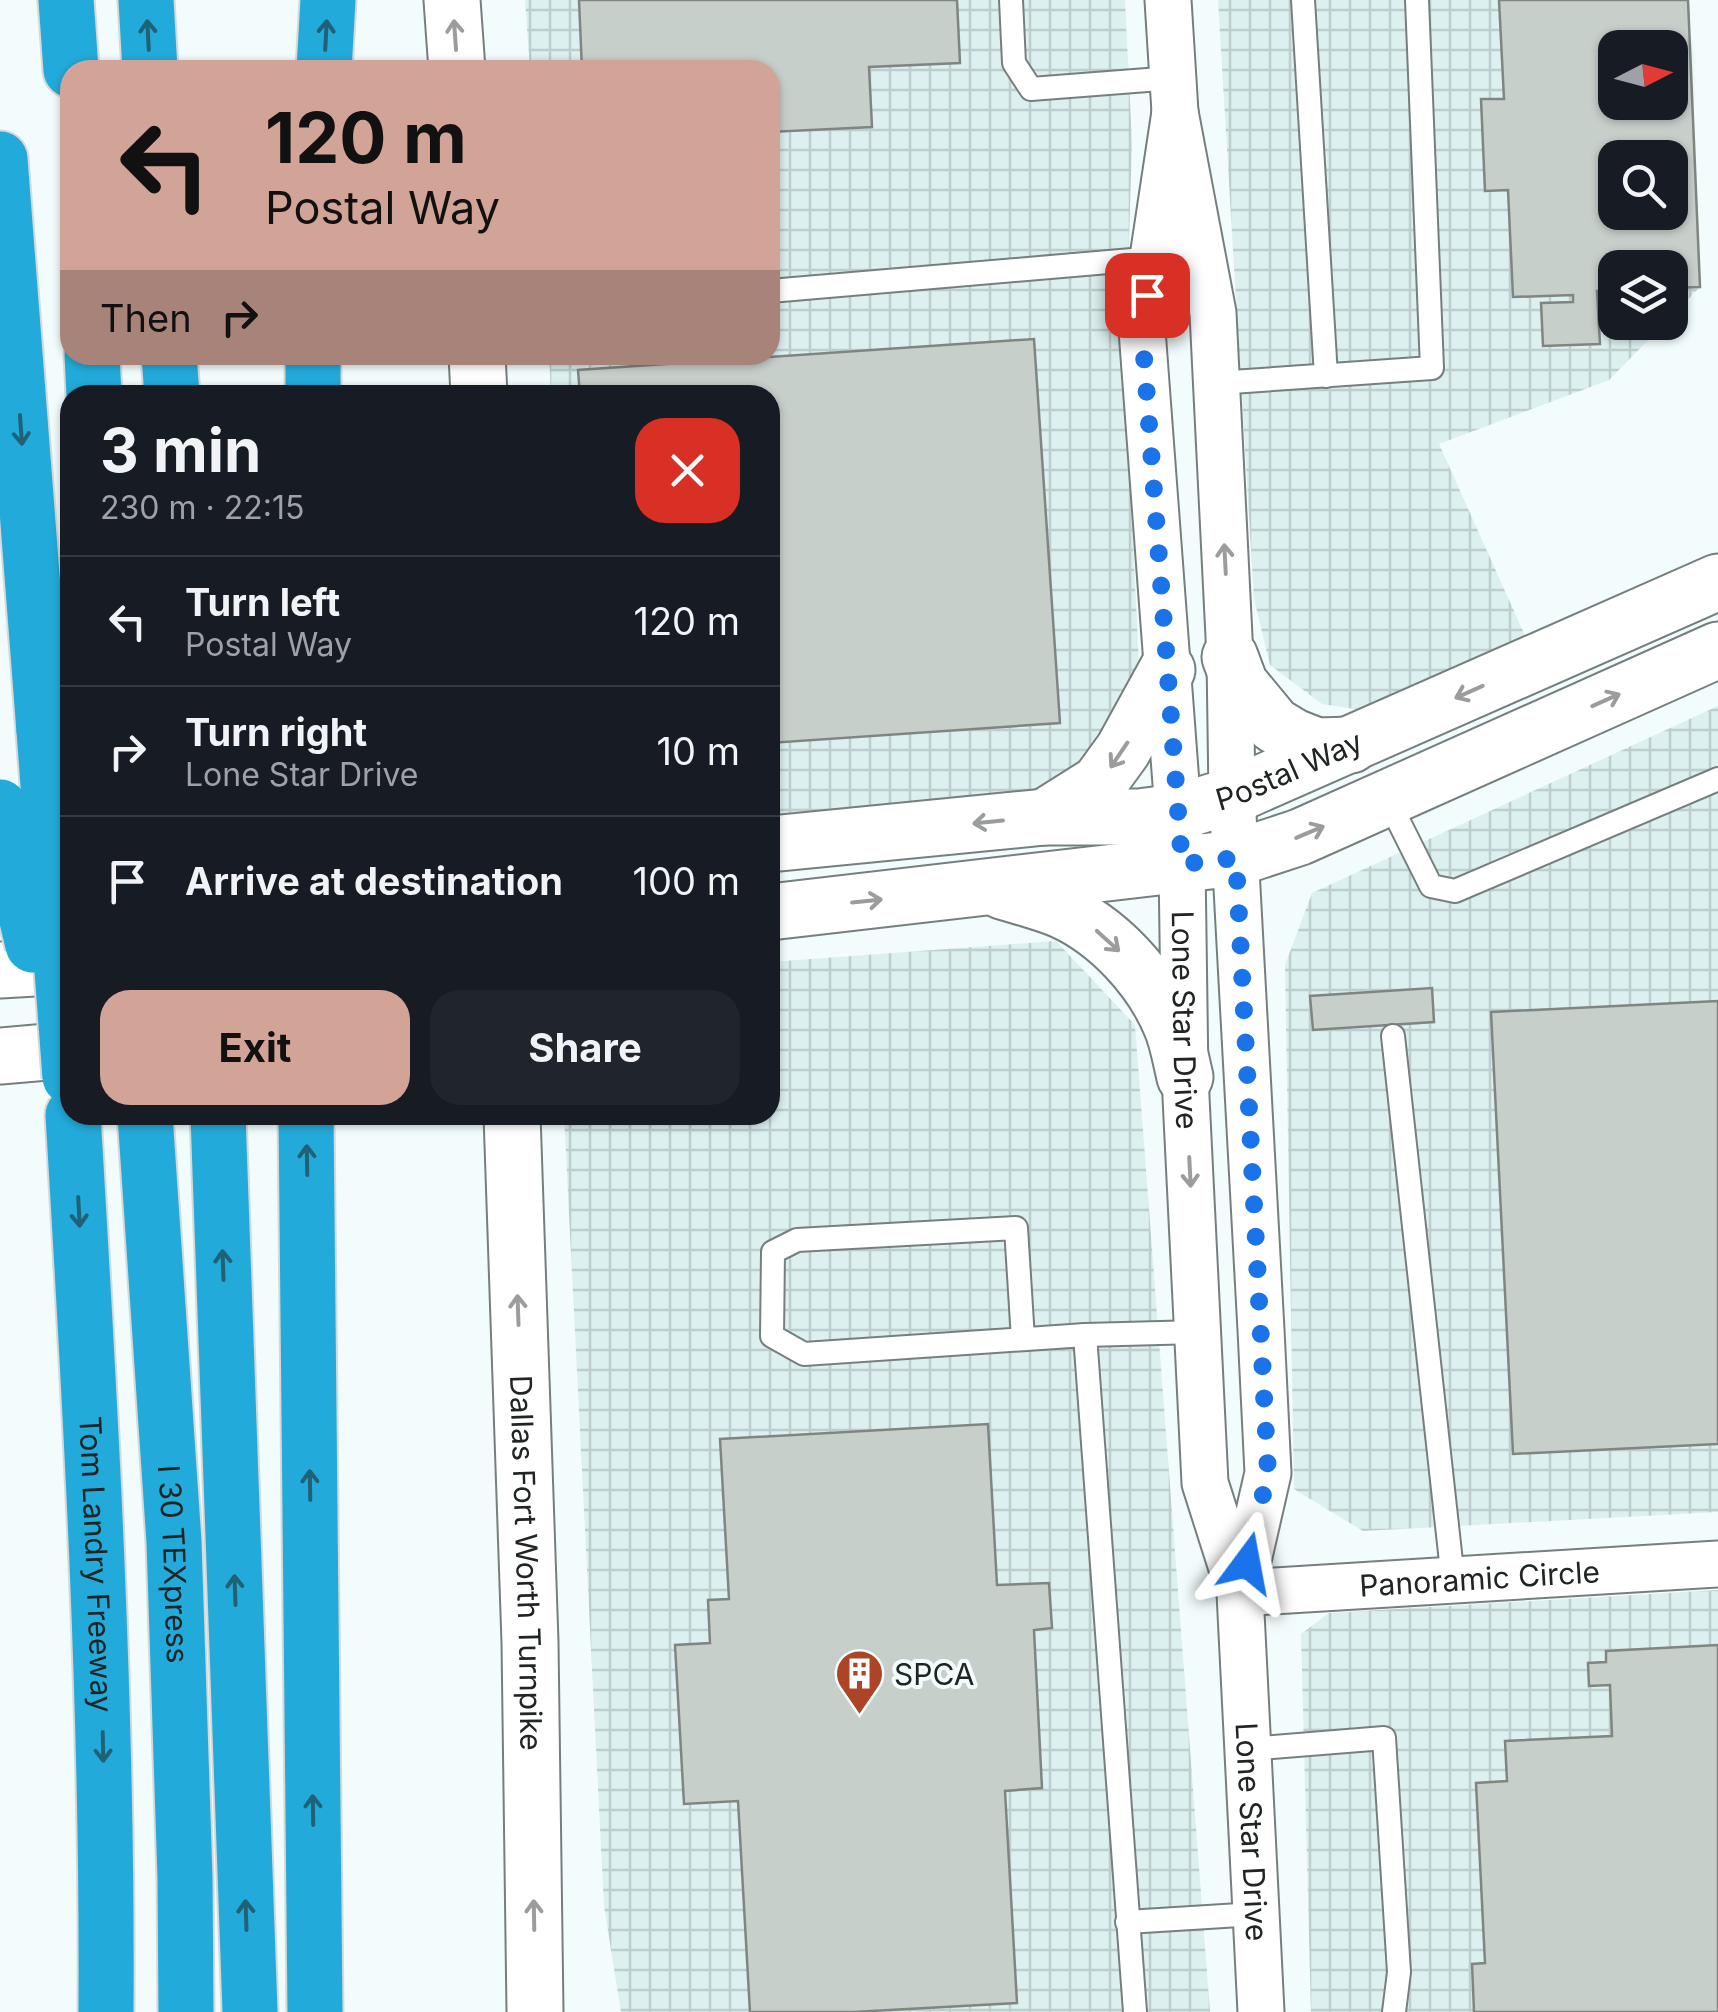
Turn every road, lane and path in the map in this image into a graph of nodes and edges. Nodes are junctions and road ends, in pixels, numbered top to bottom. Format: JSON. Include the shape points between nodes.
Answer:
{"nodes":[{"id":1,"x":66,"y":0,"type":"edge"},
{"id":2,"x":146,"y":0,"type":"edge"},
{"id":3,"x":328,"y":0,"type":"edge"},
{"id":4,"x":452,"y":0,"type":"edge"},
{"id":5,"x":1010,"y":0,"type":"edge"},
{"id":6,"x":1168,"y":0,"type":"edge"},
{"id":7,"x":1303,"y":0,"type":"edge"},
{"id":8,"x":1417,"y":0,"type":"edge"},
{"id":9,"x":71,"y":60,"type":"edge"},
{"id":10,"x":149,"y":60,"type":"edge"},
{"id":11,"x":325,"y":60,"type":"edge"},
{"id":12,"x":456,"y":60,"type":"edge"},
{"id":13,"x":1174,"y":94,"type":"junction"},
{"id":14,"x":0,"y":158,"type":"edge"},
{"id":15,"x":1202,"y":254,"type":"junction"},
{"id":16,"x":1152,"y":260,"type":"junction"},
{"id":17,"x":780,"y":290,"type":"edge"},
{"id":18,"x":1326,"y":376,"type":"junction"},
{"id":19,"x":1217,"y":383,"type":"junction"},
{"id":20,"x":1718,"y":582,"type":"edge"},
{"id":21,"x":1718,"y":650,"type":"edge"},
{"id":22,"x":1230,"y":656,"type":"junction"},
{"id":23,"x":1168,"y":670,"type":"junction"},
{"id":24,"x":1352,"y":744,"type":"junction"},
{"id":25,"x":1718,"y":779,"type":"edge"},
{"id":26,"x":1232,"y":796,"type":"junction"},
{"id":27,"x":1386,"y":798,"type":"junction"},
{"id":28,"x":0,"y":807,"type":"edge"},
{"id":29,"x":60,"y":813,"type":"edge"},
{"id":30,"x":1044,"y":816,"type":"junction"},
{"id":31,"x":0,"y":817,"type":"edge"},
{"id":32,"x":1180,"y":838,"type":"junction"},
{"id":33,"x":780,"y":843,"type":"edge"},
{"id":34,"x":1236,"y":858,"type":"junction"},
{"id":35,"x":60,"y":881,"type":"edge"},
{"id":36,"x":0,"y":884,"type":"edge"},
{"id":37,"x":989,"y":887,"type":"junction"},
{"id":38,"x":780,"y":911,"type":"edge"},
{"id":39,"x":60,"y":944,"type":"edge"},
{"id":40,"x":60,"y":967,"type":"edge"},
{"id":41,"x":0,"y":970,"type":"edge"},
{"id":42,"x":1393,"y":1036,"type":"dead end"},
{"id":43,"x":60,"y":1051,"type":"edge"},
{"id":44,"x":0,"y":1056,"type":"edge"},
{"id":45,"x":60,"y":1060,"type":"edge"},
{"id":46,"x":1185,"y":1078,"type":"junction"},
{"id":47,"x":74,"y":1125,"type":"edge"},
{"id":48,"x":146,"y":1125,"type":"edge"},
{"id":49,"x":218,"y":1125,"type":"edge"},
{"id":50,"x":306,"y":1125,"type":"edge"},
{"id":51,"x":508,"y":1130,"type":"edge"},
{"id":52,"x":1261,"y":1330,"type":"junction"},
{"id":53,"x":1198,"y":1332,"type":"junction"},
{"id":54,"x":1085,"y":1335,"type":"junction"},
{"id":55,"x":1023,"y":1339,"type":"junction"},
{"id":56,"x":1718,"y":1564,"type":"edge"},
{"id":57,"x":1453,"y":1580,"type":"junction"},
{"id":58,"x":1240,"y":1593,"type":"junction"},
{"id":59,"x":1248,"y":1750,"type":"junction"},
{"id":60,"x":1256,"y":1914,"type":"junction"},
{"id":61,"x":1127,"y":1922,"type":"junction"},
{"id":62,"x":106,"y":2012,"type":"edge"},
{"id":63,"x":186,"y":2012,"type":"edge"},
{"id":64,"x":250,"y":2012,"type":"edge"},
{"id":65,"x":315,"y":2012,"type":"edge"},
{"id":66,"x":535,"y":2012,"type":"edge"},
{"id":67,"x":1135,"y":2012,"type":"edge"},
{"id":68,"x":1260,"y":2012,"type":"edge"},
{"id":69,"x":1394,"y":2012,"type":"edge"}],
"edges":[{"from":1,"to":9,"type":"highway"},
{"from":10,"to":2,"type":"highway","one_way":true},
{"from":11,"to":3,"type":"highway","one_way":true},
{"from":12,"to":4,"type":"street","one_way":true},
{"from":5,"to":13,"type":"lane","via":[[1014,63],[1031,89]]},
{"from":6,"to":13,"type":"street","name":"Lone Star Drive"},
{"from":7,"to":18,"type":"lane"},
{"from":8,"to":18,"type":"lane","via":[[1432,368]]},
{"from":13,"to":15,"type":"street","name":"Lone Star Drive"},
{"from":13,"to":16,"type":"street","name":"Lone Star Drive"},
{"from":14,"to":39,"type":"highway","one_way":true,"bridge":true},
{"from":15,"to":16,"type":"lane"},
{"from":15,"to":19,"type":"street","name":"Lone Star Drive"},
{"from":16,"to":17,"type":"lane"},
{"from":16,"to":23,"type":"street","name":"Lone Star Drive","via":[[1142,330]]},
{"from":18,"to":19,"type":"lane"},
{"from":22,"to":19,"type":"street","name":"Lone Star Drive","one_way":true},
{"from":20,"to":24,"type":"street","name":"Postal Way","one_way":true},
{"from":27,"to":21,"type":"street","name":"Postal Way","one_way":true},
{"from":22,"to":24,"type":"street","via":[[1240,684],[1274,725],[1317,746]]},
{"from":22,"to":26,"type":"street","name":"Lone Star Drive"},
{"from":23,"to":30,"type":"street","one_way":true,"via":[[1099,783]]},
{"from":23,"to":32,"type":"street","name":"Lone Star Drive"},
{"from":24,"to":26,"type":"street","name":"Postal Way"},
{"from":25,"to":27,"type":"lane","via":[[1455,891],[1431,886]]},
{"from":26,"to":32,"type":"street","name":"Postal Way"},
{"from":26,"to":34,"type":"street","name":"Lone Star Drive"},
{"from":34,"to":27,"type":"street","name":"Postal Way","one_way":true},
{"from":28,"to":45,"type":"highway","bridge":true},
{"from":29,"to":31,"type":"street"},
{"from":30,"to":32,"type":"street","name":"Postal Way","via":[[1139,817]]},
{"from":30,"to":33,"type":"street","name":"Postal Way","one_way":true},
{"from":32,"to":34,"type":"street","name":"Postal Way"},
{"from":32,"to":37,"type":"street","name":"Postal Way"},
{"from":32,"to":46,"type":"street","name":"Lone Star Drive"},
{"from":34,"to":52,"type":"street","name":"Lone Star Drive"},
{"from":35,"to":36,"type":"street"},
{"from":38,"to":37,"type":"street","name":"Postal Way","one_way":true},
{"from":37,"to":46,"type":"street","one_way":true,"via":[[1059,909],[1112,942],[1171,1025]]},
{"from":40,"to":41,"type":"street"},
{"from":42,"to":57,"type":"lane"},
{"from":43,"to":44,"type":"street"},
{"from":46,"to":53,"type":"street","name":"Lone Star Drive","one_way":true},
{"from":47,"to":62,"type":"highway","name":"Tom Landry Freeway","one_way":true,"via":[[102,1682]]},
{"from":48,"to":63,"type":"highway","name":"I 30 TEXpress","via":[[174,1542]]},
{"from":64,"to":49,"type":"highway","one_way":true},
{"from":65,"to":50,"type":"highway","one_way":true},
{"from":66,"to":51,"type":"street","name":"Dallas Fort Worth Turnpike","one_way":true,"via":[[530,1642]]},
{"from":52,"to":53,"type":"street"},
{"from":52,"to":58,"type":"street","name":"Lone Star Drive","via":[[1268,1473]]},
{"from":53,"to":54,"type":"lane"},
{"from":53,"to":58,"type":"street","name":"Lone Star Drive","via":[[1205,1483]]},
{"from":54,"to":55,"type":"lane"},
{"from":54,"to":61,"type":"lane"},
{"from":55,"to":55,"type":"lane","via":[[804,1354],[772,1336],[772,1252],[797,1240],[1016,1228]]},
{"from":56,"to":57,"type":"street","name":"Panoramic Circle"},
{"from":57,"to":58,"type":"street","name":"Panoramic Circle"},
{"from":58,"to":59,"type":"street","name":"Lone Star Drive"},
{"from":59,"to":60,"type":"street","name":"Lone Star Drive"},
{"from":59,"to":69,"type":"lane","via":[[1384,1738],[1399,1972]]},
{"from":60,"to":61,"type":"lane"},
{"from":60,"to":68,"type":"street","name":"Lone Star Drive"},
{"from":61,"to":67,"type":"lane"}]}
